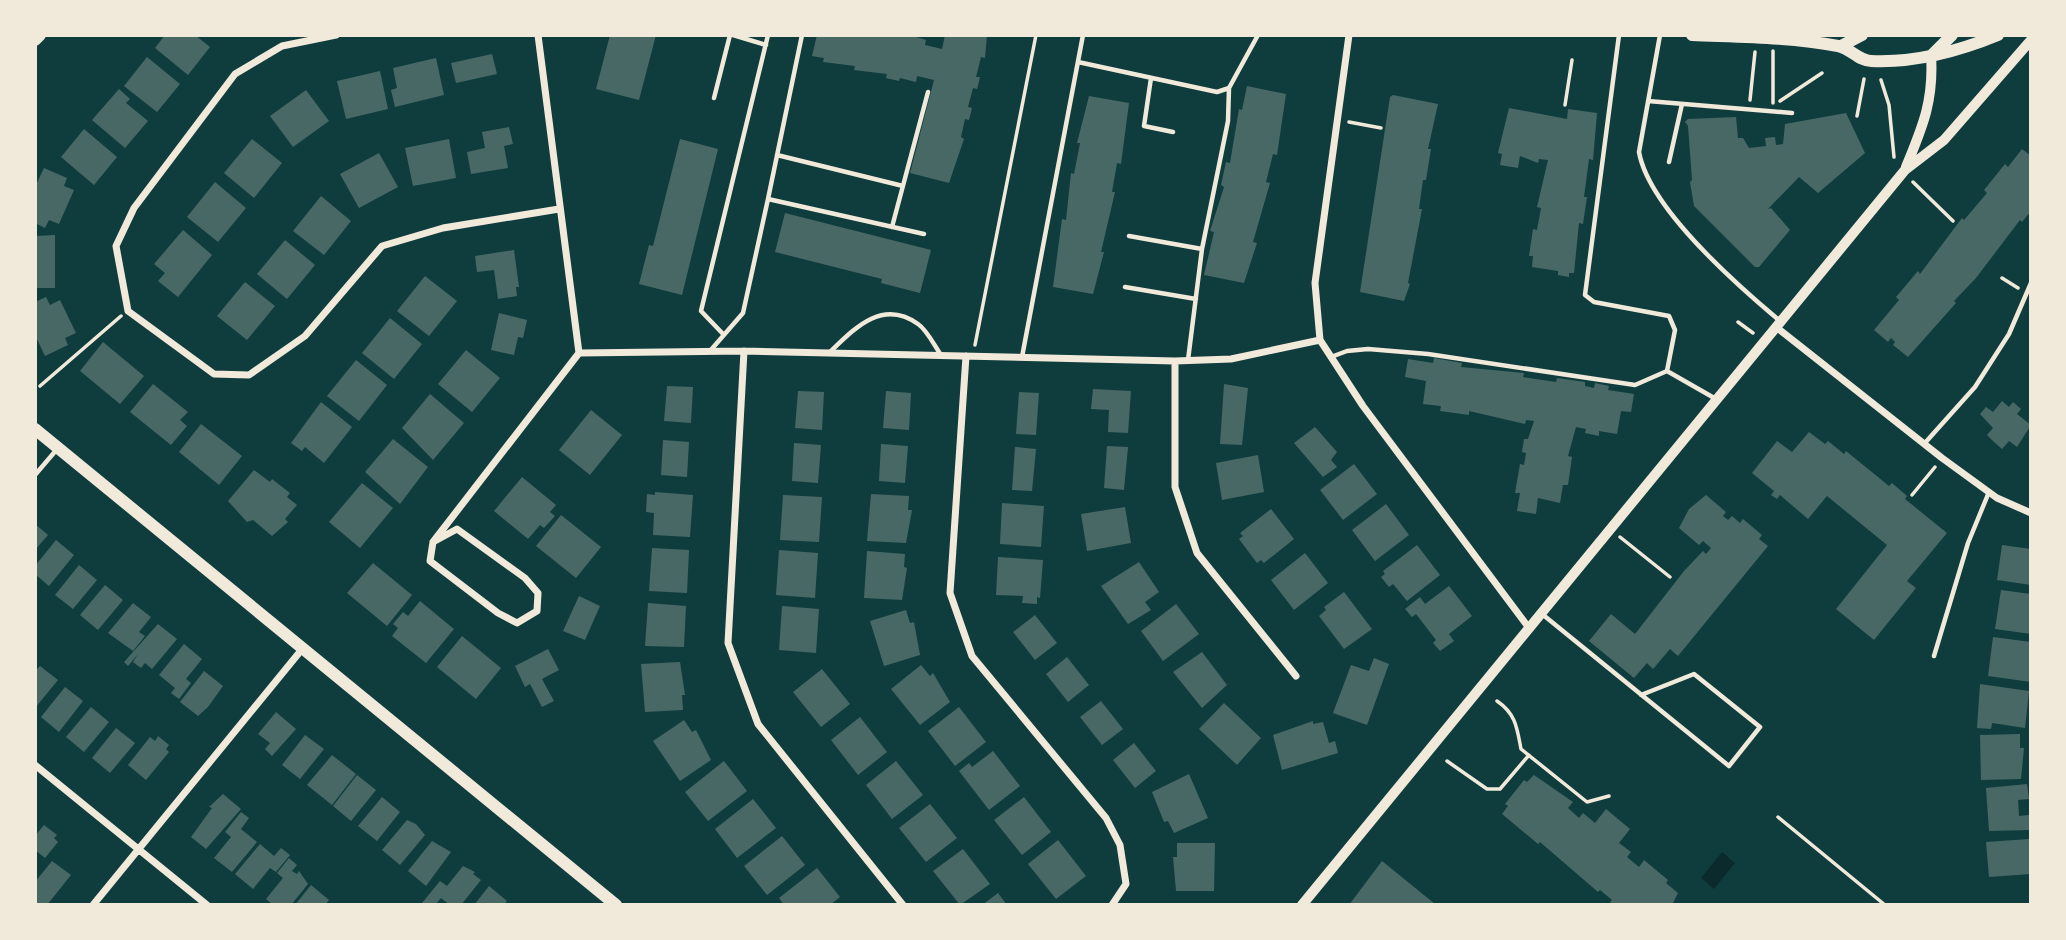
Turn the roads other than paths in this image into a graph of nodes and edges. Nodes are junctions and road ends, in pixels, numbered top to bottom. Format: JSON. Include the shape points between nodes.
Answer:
{"nodes":[{"id":1,"x":40,"y":35,"type":"edge"},
{"id":2,"x":336,"y":35,"type":"edge"},
{"id":3,"x":538,"y":35,"type":"edge"},
{"id":4,"x":732,"y":35,"type":"edge"},
{"id":5,"x":768,"y":35,"type":"edge"},
{"id":6,"x":802,"y":35,"type":"edge"},
{"id":7,"x":1083,"y":35,"type":"edge"},
{"id":8,"x":1258,"y":35,"type":"edge"},
{"id":9,"x":1349,"y":35,"type":"edge"},
{"id":10,"x":1619,"y":35,"type":"edge"},
{"id":11,"x":1660,"y":35,"type":"edge"},
{"id":12,"x":1692,"y":35,"type":"edge"},
{"id":13,"x":1862,"y":35,"type":"edge"},
{"id":14,"x":1952,"y":35,"type":"edge"},
{"id":15,"x":1998,"y":35,"type":"edge"},
{"id":16,"x":1748,"y":37,"type":"edge"},
{"id":17,"x":35,"y":40,"type":"edge"},
{"id":18,"x":2031,"y":40,"type":"edge"},
{"id":19,"x":766,"y":45,"type":"junction"},
{"id":20,"x":1841,"y":46,"type":"junction"},
{"id":21,"x":1931,"y":55,"type":"junction"},
{"id":22,"x":1078,"y":62,"type":"junction"},
{"id":23,"x":1151,"y":78,"type":"junction"},
{"id":24,"x":1229,"y":88,"type":"junction"},
{"id":25,"x":928,"y":92,"type":"dead end"},
{"id":26,"x":714,"y":98,"type":"dead end"},
{"id":27,"x":1648,"y":101,"type":"junction"},
{"id":28,"x":1682,"y":104,"type":"junction"},
{"id":29,"x":1791,"y":113,"type":"dead end"},
{"id":30,"x":1173,"y":132,"type":"dead end"},
{"id":31,"x":777,"y":155,"type":"junction"},
{"id":32,"x":1669,"y":162,"type":"dead end"},
{"id":33,"x":1905,"y":170,"type":"junction"},
{"id":34,"x":903,"y":186,"type":"junction"},
{"id":35,"x":768,"y":199,"type":"junction"},
{"id":36,"x":559,"y":209,"type":"junction"},
{"id":37,"x":892,"y":227,"type":"junction"},
{"id":38,"x":925,"y":234,"type":"dead end"},
{"id":39,"x":1129,"y":236,"type":"dead end"},
{"id":40,"x":1202,"y":249,"type":"junction"},
{"id":41,"x":2031,"y":283,"type":"edge"},
{"id":42,"x":1125,"y":287,"type":"dead end"},
{"id":43,"x":1196,"y":299,"type":"junction"},
{"id":44,"x":1778,"y":324,"type":"junction"},
{"id":45,"x":724,"y":335,"type":"junction"},
{"id":46,"x":1320,"y":340,"type":"junction"},
{"id":47,"x":710,"y":351,"type":"junction"},
{"id":48,"x":744,"y":351,"type":"junction"},
{"id":49,"x":579,"y":353,"type":"junction"},
{"id":50,"x":828,"y":353,"type":"junction"},
{"id":51,"x":941,"y":355,"type":"junction"},
{"id":52,"x":970,"y":356,"type":"junction"},
{"id":53,"x":1022,"y":357,"type":"junction"},
{"id":54,"x":1331,"y":357,"type":"junction"},
{"id":55,"x":1175,"y":361,"type":"junction"},
{"id":56,"x":1188,"y":361,"type":"junction"},
{"id":57,"x":1667,"y":371,"type":"junction"},
{"id":58,"x":1717,"y":400,"type":"junction"},
{"id":59,"x":35,"y":429,"type":"edge"},
{"id":60,"x":1924,"y":444,"type":"junction"},
{"id":61,"x":59,"y":448,"type":"junction"},
{"id":62,"x":35,"y":475,"type":"edge"},
{"id":63,"x":1989,"y":492,"type":"junction"},
{"id":64,"x":2031,"y":513,"type":"edge"},
{"id":65,"x":433,"y":542,"type":"junction"},
{"id":66,"x":1541,"y":613,"type":"junction"},
{"id":67,"x":1529,"y":628,"type":"junction"},
{"id":68,"x":304,"y":647,"type":"junction"},
{"id":69,"x":1934,"y":656,"type":"dead end"},
{"id":70,"x":1296,"y":676,"type":"dead end"},
{"id":71,"x":1641,"y":695,"type":"junction"},
{"id":72,"x":35,"y":765,"type":"edge"},
{"id":73,"x":139,"y":850,"type":"junction"},
{"id":74,"x":93,"y":905,"type":"edge"},
{"id":75,"x":207,"y":905,"type":"edge"},
{"id":76,"x":616,"y":905,"type":"edge"},
{"id":77,"x":903,"y":905,"type":"edge"},
{"id":78,"x":1112,"y":905,"type":"edge"},
{"id":79,"x":1302,"y":905,"type":"edge"}],
"edges":[{"from":1,"to":17,"type":"main road"},
{"from":2,"to":36,"type":"street","via":[[282,46],[235,74],[134,208],[116,246],[128,310],[214,374],[249,375],[305,336],[382,246],[443,228]]},
{"from":3,"to":36,"type":"street"},
{"from":4,"to":19,"type":"lane"},
{"from":4,"to":26,"type":"lane"},
{"from":5,"to":19,"type":"lane"},
{"from":6,"to":31,"type":"lane"},
{"from":7,"to":22,"type":"lane"},
{"from":8,"to":24,"type":"lane"},
{"from":9,"to":46,"type":"street","via":[[1315,283]]},
{"from":10,"to":57,"type":"lane","via":[[1585,295],[1594,302],[1669,316],[1675,330]]},
{"from":11,"to":27,"type":"lane"},
{"from":12,"to":16,"type":"main road"},
{"from":13,"to":20,"type":"main road"},
{"from":14,"to":21,"type":"main road"},
{"from":15,"to":21,"type":"main road"},
{"from":16,"to":20,"type":"main road"},
{"from":18,"to":33,"type":"street","via":[[1944,140]]},
{"from":19,"to":45,"type":"lane","via":[[701,311]]},
{"from":20,"to":21,"type":"main road","via":[[1866,61]]},
{"from":21,"to":33,"type":"street","via":[[1929,111]]},
{"from":22,"to":23,"type":"lane"},
{"from":22,"to":53,"type":"lane"},
{"from":23,"to":24,"type":"lane","via":[[1217,92]]},
{"from":23,"to":30,"type":"lane","via":[[1144,126]]},
{"from":24,"to":40,"type":"lane","via":[[1228,121]]},
{"from":25,"to":34,"type":"lane"},
{"from":27,"to":28,"type":"lane"},
{"from":27,"to":44,"type":"lane","via":[[1639,152],[1651,184],[1695,240]]},
{"from":28,"to":29,"type":"lane"},
{"from":28,"to":32,"type":"lane"},
{"from":31,"to":34,"type":"lane"},
{"from":31,"to":35,"type":"lane"},
{"from":33,"to":44,"type":"street"},
{"from":34,"to":37,"type":"lane"},
{"from":35,"to":37,"type":"lane"},
{"from":35,"to":45,"type":"lane","via":[[743,313]]},
{"from":36,"to":49,"type":"street"},
{"from":37,"to":38,"type":"lane"},
{"from":39,"to":40,"type":"lane"},
{"from":40,"to":43,"type":"lane"},
{"from":41,"to":60,"type":"lane","via":[[2008,334],[1975,387]]},
{"from":42,"to":43,"type":"lane"},
{"from":43,"to":56,"type":"lane"},
{"from":44,"to":58,"type":"street"},
{"from":44,"to":60,"type":"street"},
{"from":45,"to":47,"type":"lane"},
{"from":46,"to":54,"type":"street"},
{"from":46,"to":56,"type":"street","via":[[1231,359]]},
{"from":47,"to":48,"type":"street"},
{"from":47,"to":49,"type":"street"},
{"from":48,"to":50,"type":"street"},
{"from":48,"to":77,"type":"street","via":[[727,643],[758,724]]},
{"from":49,"to":65,"type":"street"},
{"from":50,"to":51,"type":"street"},
{"from":50,"to":51,"type":"lane","via":[[875,314],[896,314],[919,324]]},
{"from":51,"to":52,"type":"street"},
{"from":52,"to":53,"type":"street"},
{"from":52,"to":78,"type":"street","via":[[950,593],[972,656],[1106,818],[1120,845],[1126,884]]},
{"from":53,"to":55,"type":"street"},
{"from":54,"to":57,"type":"lane","via":[[1368,349],[1428,354],[1635,385]]},
{"from":54,"to":67,"type":"street"},
{"from":55,"to":56,"type":"street"},
{"from":55,"to":70,"type":"street","via":[[1175,487],[1197,552]]},
{"from":57,"to":58,"type":"lane"},
{"from":58,"to":66,"type":"street"},
{"from":59,"to":61,"type":"main road"},
{"from":60,"to":63,"type":"street"},
{"from":61,"to":62,"type":"lane"},
{"from":61,"to":68,"type":"main road"},
{"from":63,"to":64,"type":"street"},
{"from":63,"to":69,"type":"lane","via":[[1968,543]]},
{"from":65,"to":65,"type":"street","via":[[430,561],[498,613],[517,623],[537,611],[538,593],[525,578],[457,528]]},
{"from":66,"to":67,"type":"street"},
{"from":66,"to":71,"type":"lane"},
{"from":67,"to":79,"type":"street"},
{"from":68,"to":73,"type":"street"},
{"from":68,"to":76,"type":"main road"},
{"from":71,"to":71,"type":"lane","via":[[1729,766],[1760,727],[1694,674]]},
{"from":72,"to":73,"type":"street"},
{"from":73,"to":74,"type":"street"},
{"from":73,"to":75,"type":"street"}]}
